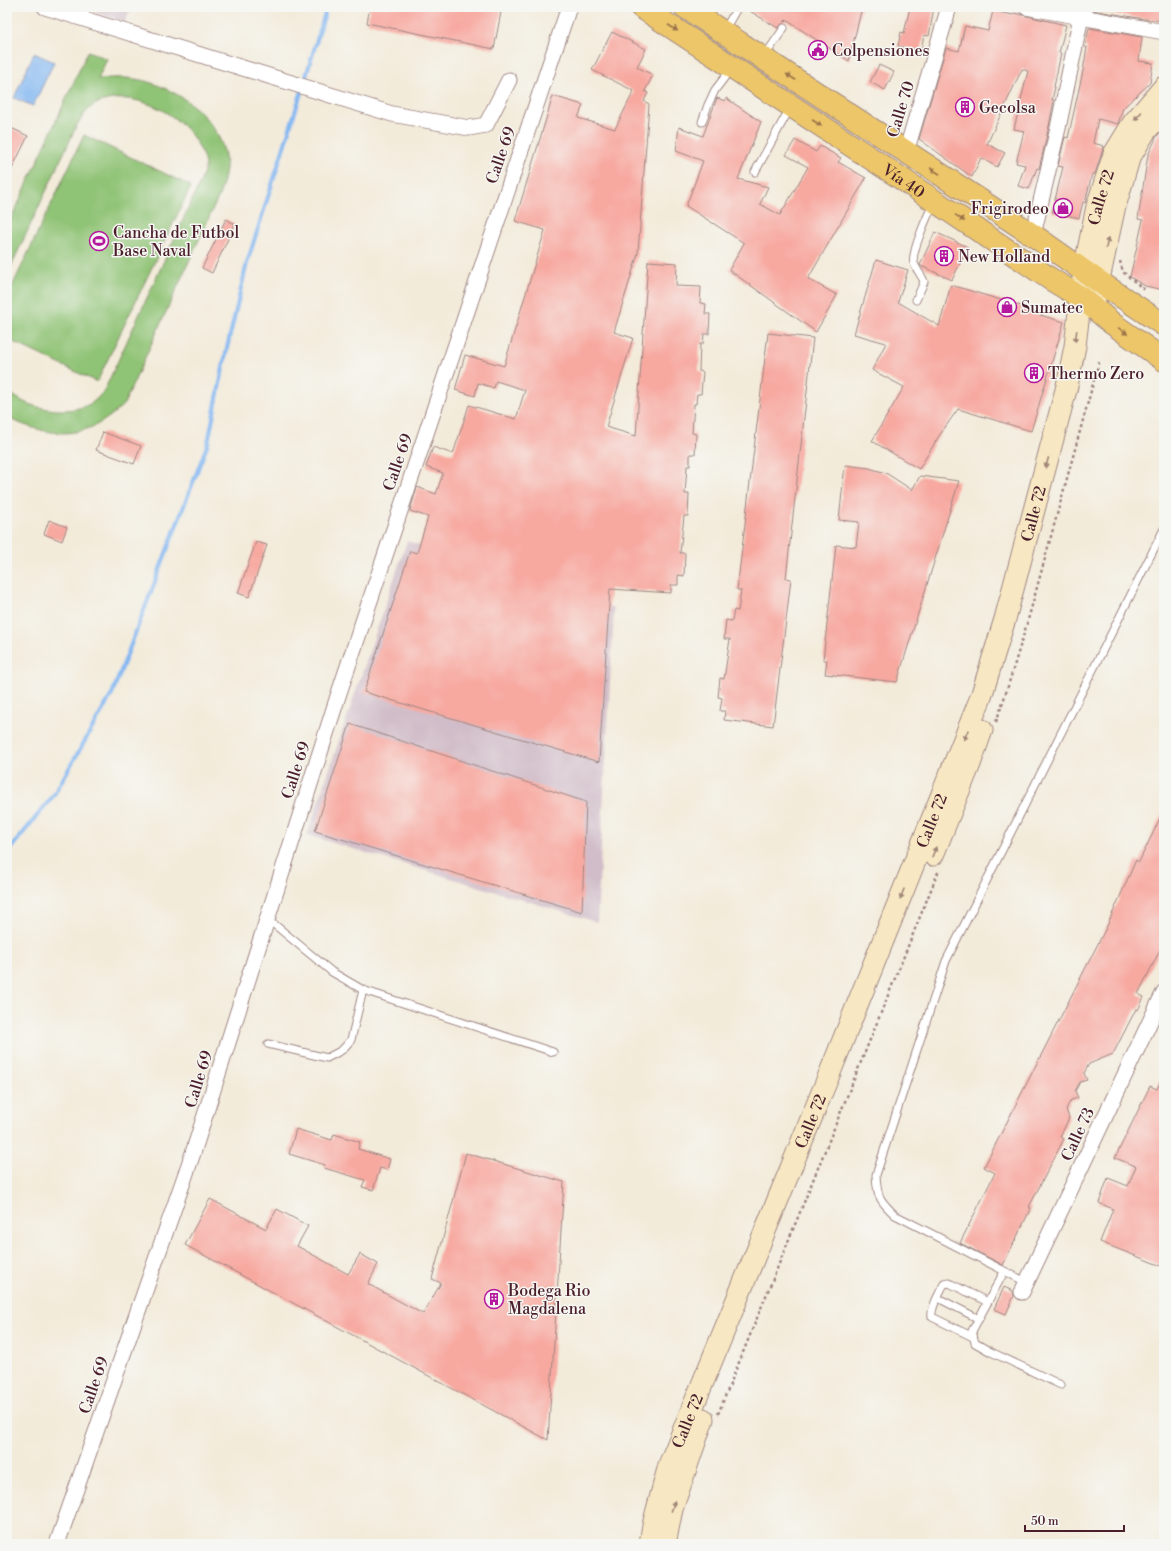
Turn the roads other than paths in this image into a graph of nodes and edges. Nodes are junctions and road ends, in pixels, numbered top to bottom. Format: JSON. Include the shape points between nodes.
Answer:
{"nodes":[{"id":1,"x":45,"y":7,"type":"edge"},
{"id":2,"x":569,"y":7,"type":"edge"},
{"id":3,"x":641,"y":7,"type":"edge"},
{"id":4,"x":685,"y":7,"type":"edge"},
{"id":5,"x":949,"y":7,"type":"edge"},
{"id":6,"x":1026,"y":7,"type":"edge"},
{"id":7,"x":737,"y":8,"type":"dead end"},
{"id":8,"x":1082,"y":12,"type":"edge"},
{"id":9,"x":784,"y":28,"type":"dead end"},
{"id":10,"x":723,"y":32,"type":"junction"},
{"id":11,"x":1164,"y":32,"type":"edge"},
{"id":12,"x":763,"y":58,"type":"junction"},
{"id":13,"x":732,"y":67,"type":"junction"},
{"id":14,"x":509,"y":80,"type":"dead end"},
{"id":15,"x":1164,"y":87,"type":"edge"},
{"id":16,"x":791,"y":106,"type":"junction"},
{"id":17,"x":1164,"y":110,"type":"edge"},
{"id":18,"x":702,"y":122,"type":"dead end"},
{"id":19,"x":906,"y":152,"type":"junction"},
{"id":20,"x":755,"y":172,"type":"dead end"},
{"id":21,"x":936,"y":201,"type":"junction"},
{"id":22,"x":1033,"y":235,"type":"junction"},
{"id":23,"x":1091,"y":276,"type":"junction"},
{"id":24,"x":916,"y":300,"type":"dead end"},
{"id":25,"x":1088,"y":302,"type":"junction"},
{"id":26,"x":1164,"y":325,"type":"edge"},
{"id":27,"x":1164,"y":360,"type":"edge"},
{"id":28,"x":1164,"y":529,"type":"edge"},
{"id":29,"x":266,"y":922,"type":"junction"},
{"id":30,"x":363,"y":990,"type":"junction"},
{"id":31,"x":1164,"y":992,"type":"edge"},
{"id":32,"x":268,"y":1044,"type":"dead end"},
{"id":33,"x":552,"y":1052,"type":"dead end"},
{"id":34,"x":1004,"y":1272,"type":"junction"},
{"id":35,"x":1024,"y":1287,"type":"joint"},
{"id":36,"x":938,"y":1298,"type":"junction"},
{"id":37,"x":988,"y":1302,"type":"junction"},
{"id":38,"x":979,"y":1319,"type":"junction"},
{"id":39,"x":973,"y":1337,"type":"junction"},
{"id":40,"x":1061,"y":1384,"type":"dead end"},
{"id":41,"x":56,"y":1544,"type":"edge"},
{"id":42,"x":650,"y":1544,"type":"edge"},
{"id":43,"x":665,"y":1544,"type":"edge"}],
"edges":[{"from":1,"to":14,"type":"street","via":[[392,114],[469,128],[486,125]]},
{"from":2,"to":29,"type":"street","name":"Calle 69","via":[[338,696]]},
{"from":3,"to":13,"type":"highway","name":"Vía 40","one_way":true},
{"from":4,"to":10,"type":"highway","name":"Vía 40"},
{"from":5,"to":19,"type":"street","name":"Calle 70"},
{"from":6,"to":8,"type":"street"},
{"from":7,"to":10,"type":"lane"},
{"from":8,"to":11,"type":"street"},
{"from":8,"to":22,"type":"street"},
{"from":9,"to":12,"type":"lane"},
{"from":10,"to":12,"type":"highway","name":"Vía 40"},
{"from":19,"to":12,"type":"highway","name":"Vía 40","one_way":true},
{"from":13,"to":16,"type":"highway","name":"Vía 40"},
{"from":13,"to":18,"type":"lane","via":[[715,90]]},
{"from":15,"to":23,"type":"main road","name":"Calle 72","one_way":true,"via":[[1133,123],[1114,154],[1097,206]]},
{"from":16,"to":20,"type":"lane"},
{"from":16,"to":21,"type":"highway","name":"Vía 40","one_way":true},
{"from":23,"to":17,"type":"main road","name":"Calle 72","one_way":true,"via":[[1129,159],[1145,132]]},
{"from":22,"to":19,"type":"highway","name":"Vía 40","one_way":true},
{"from":21,"to":24,"type":"lane","via":[[927,215],[914,254],[913,261],[924,282]]},
{"from":21,"to":25,"type":"highway","name":"Vía 40","one_way":true},
{"from":22,"to":23,"type":"highway","name":"Vía 40"},
{"from":23,"to":25,"type":"main road","name":"Calle 72"},
{"from":23,"to":26,"type":"highway","name":"Vía 40"},
{"from":25,"to":27,"type":"highway","name":"Vía 40","one_way":true,"via":[[1113,324]]},
{"from":25,"to":42,"type":"main road","name":"Calle 72","one_way":true,"via":[[1013,590],[981,698],[670,1465]]},
{"from":43,"to":25,"type":"main road","name":"Calle 72","one_way":true,"via":[[672,1510],[696,1438],[970,764],[991,706],[1055,486],[1089,349]]},
{"from":28,"to":34,"type":"lane","via":[[946,961],[876,1175],[877,1190],[882,1202],[895,1215]]},
{"from":29,"to":30,"type":"lane","via":[[275,925],[332,972]]},
{"from":29,"to":41,"type":"street","name":"Calle 69","via":[[193,1153]]},
{"from":30,"to":32,"type":"lane","via":[[351,1040],[342,1050],[327,1058]]},
{"from":30,"to":33,"type":"lane"},
{"from":31,"to":35,"type":"street","name":"Calle 73"},
{"from":34,"to":35,"type":"lane"},
{"from":34,"to":37,"type":"lane"},
{"from":36,"to":37,"type":"lane","via":[[944,1284],[949,1283]]},
{"from":36,"to":38,"type":"lane"},
{"from":36,"to":39,"type":"lane","via":[[931,1313],[932,1317]]},
{"from":37,"to":38,"type":"lane"},
{"from":38,"to":39,"type":"lane","via":[[972,1331]]},
{"from":39,"to":40,"type":"lane","via":[[975,1343],[991,1352]]}]}
